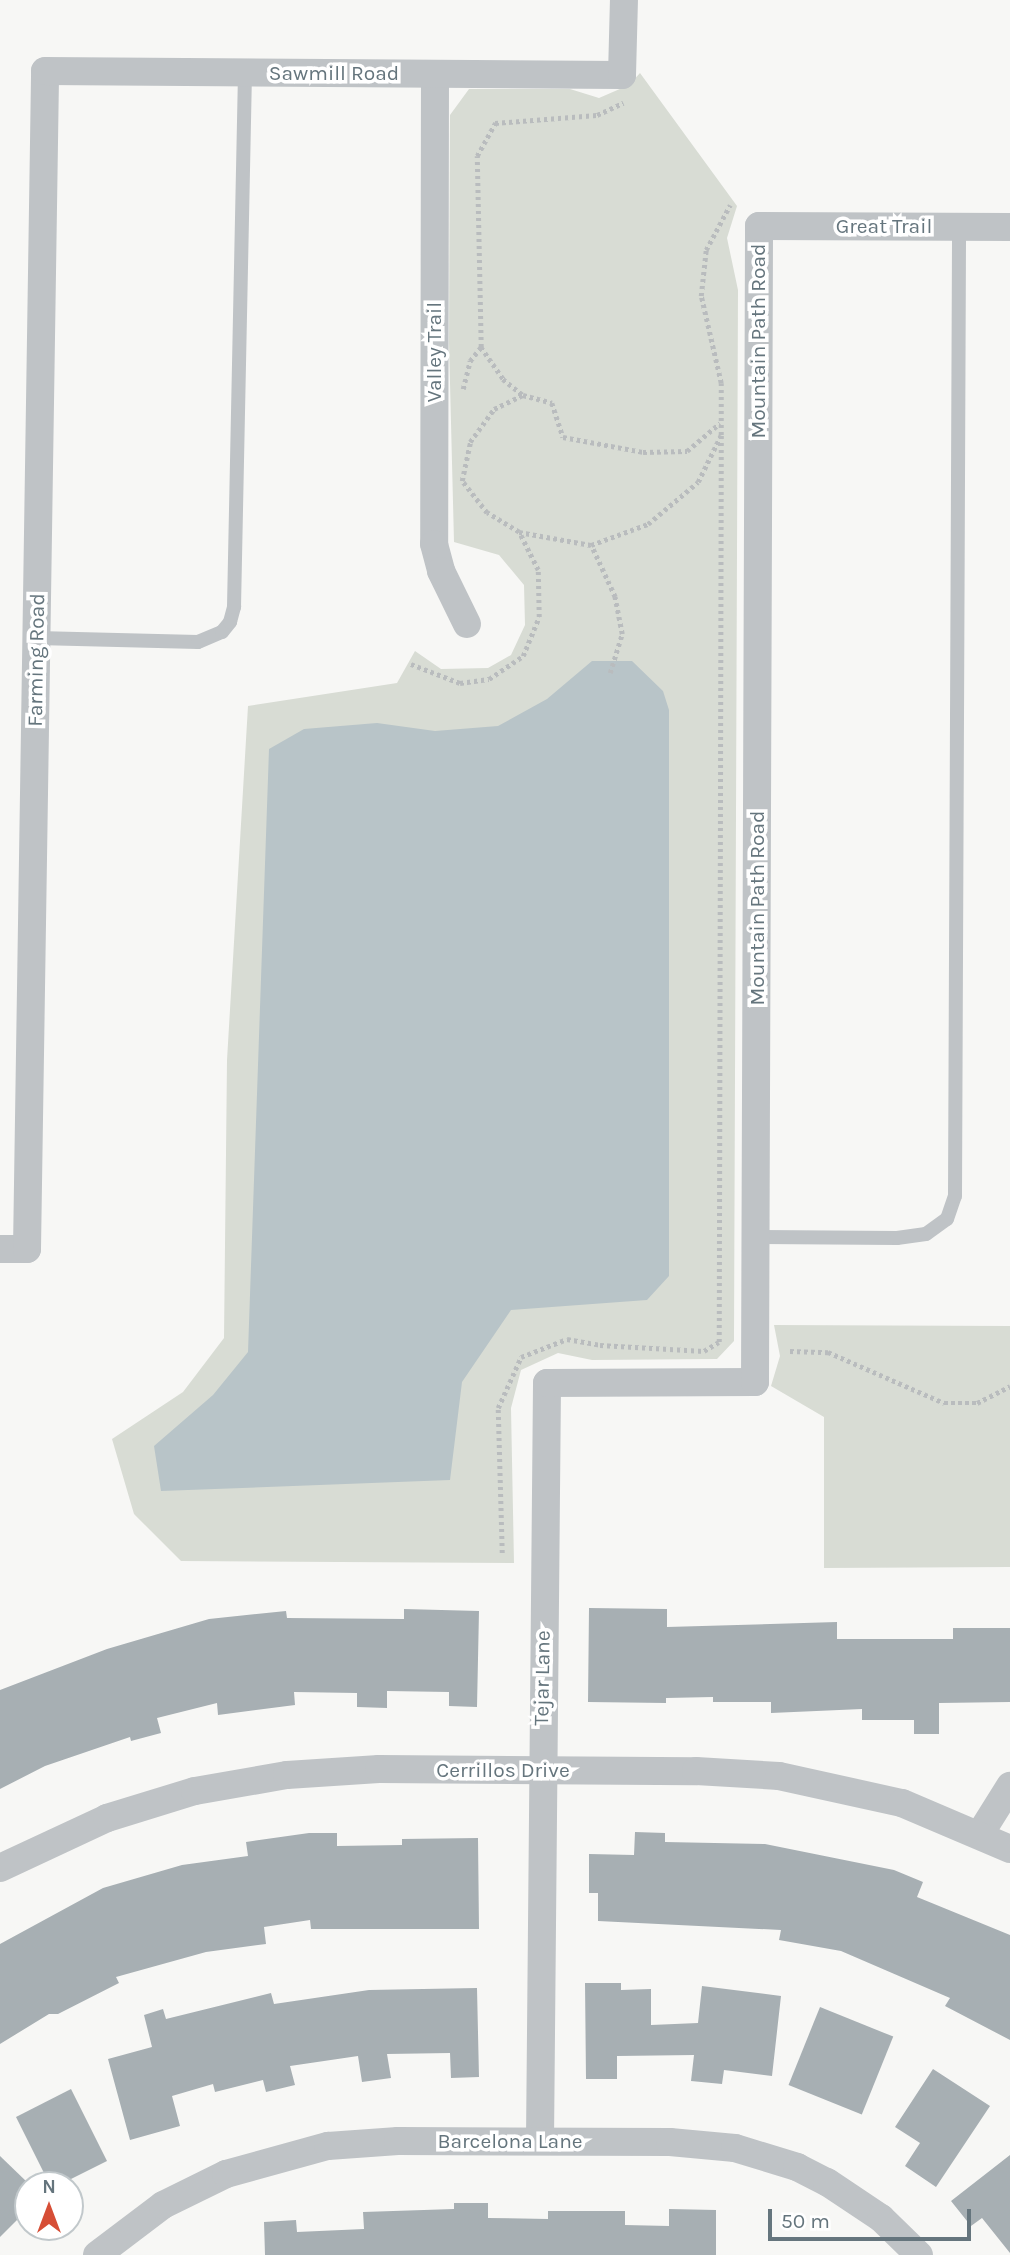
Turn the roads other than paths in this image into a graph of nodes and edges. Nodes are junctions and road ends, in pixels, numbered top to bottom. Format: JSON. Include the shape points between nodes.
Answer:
{"nodes":[{"id":1,"x":624,"y":0,"type":"edge"},
{"id":2,"x":45,"y":71,"type":"joint"},
{"id":3,"x":245,"y":73,"type":"junction"},
{"id":4,"x":435,"y":74,"type":"junction"},
{"id":5,"x":759,"y":226,"type":"joint"},
{"id":6,"x":959,"y":227,"type":"junction"},
{"id":7,"x":1010,"y":227,"type":"edge"},
{"id":8,"x":467,"y":624,"type":"dead end"},
{"id":9,"x":37,"y":638,"type":"junction"},
{"id":10,"x":755,"y":1237,"type":"junction"},
{"id":11,"x":13,"y":1249,"type":"edge"},
{"id":12,"x":547,"y":1383,"type":"joint"},
{"id":13,"x":541,"y":1770,"type":"junction"},
{"id":14,"x":1010,"y":1786,"type":"edge"},
{"id":15,"x":980,"y":1834,"type":"junction"},
{"id":16,"x":1010,"y":1849,"type":"edge"},
{"id":17,"x":0,"y":1868,"type":"edge"},
{"id":18,"x":540,"y":2141,"type":"junction"},
{"id":19,"x":97,"y":2255,"type":"edge"},
{"id":20,"x":919,"y":2255,"type":"edge"}],
"edges":[{"from":1,"to":4,"type":"street","name":"Sawmill Road","via":[[628,87]]},
{"from":2,"to":3,"type":"street","name":"Sawmill Road"},
{"from":2,"to":9,"type":"street","name":"Farming Road"},
{"from":3,"to":4,"type":"street","name":"Sawmill Road"},
{"from":3,"to":9,"type":"lane","via":[[234,607],[230,622],[222,632],[198,642]]},
{"from":4,"to":8,"type":"street","name":"Valley Trail","via":[[434,544],[441,571]]},
{"from":5,"to":6,"type":"street","name":"Great Trail"},
{"from":5,"to":10,"type":"street","name":"Mountain Path Road"},
{"from":6,"to":7,"type":"street","name":"Great Trail"},
{"from":6,"to":10,"type":"lane","via":[[955,1196],[947,1219],[926,1234]]},
{"from":9,"to":11,"type":"street","name":"Farming Road"},
{"from":10,"to":12,"type":"street","name":"Mountain Path Road","via":[[755,1382]]},
{"from":12,"to":13,"type":"street","name":"Tejar Lane"},
{"from":13,"to":15,"type":"street","name":"Cerrillos Drive","via":[[779,1776],[888,1799]]},
{"from":13,"to":17,"type":"street","name":"Cerrillos Drive","via":[[333,1771],[240,1782],[107,1818]]},
{"from":13,"to":18,"type":"street","name":"Tejar Lane"},
{"from":14,"to":15,"type":"street"},
{"from":15,"to":16,"type":"street","name":"Cerrillos Drive"},
{"from":18,"to":19,"type":"street","name":"Barcelona Lane","via":[[363,2142],[293,2153],[194,2188],[134,2225]]},
{"from":18,"to":20,"type":"street","name":"Barcelona Lane","via":[[702,2143],[766,2156],[797,2167],[855,2199]]}]}
